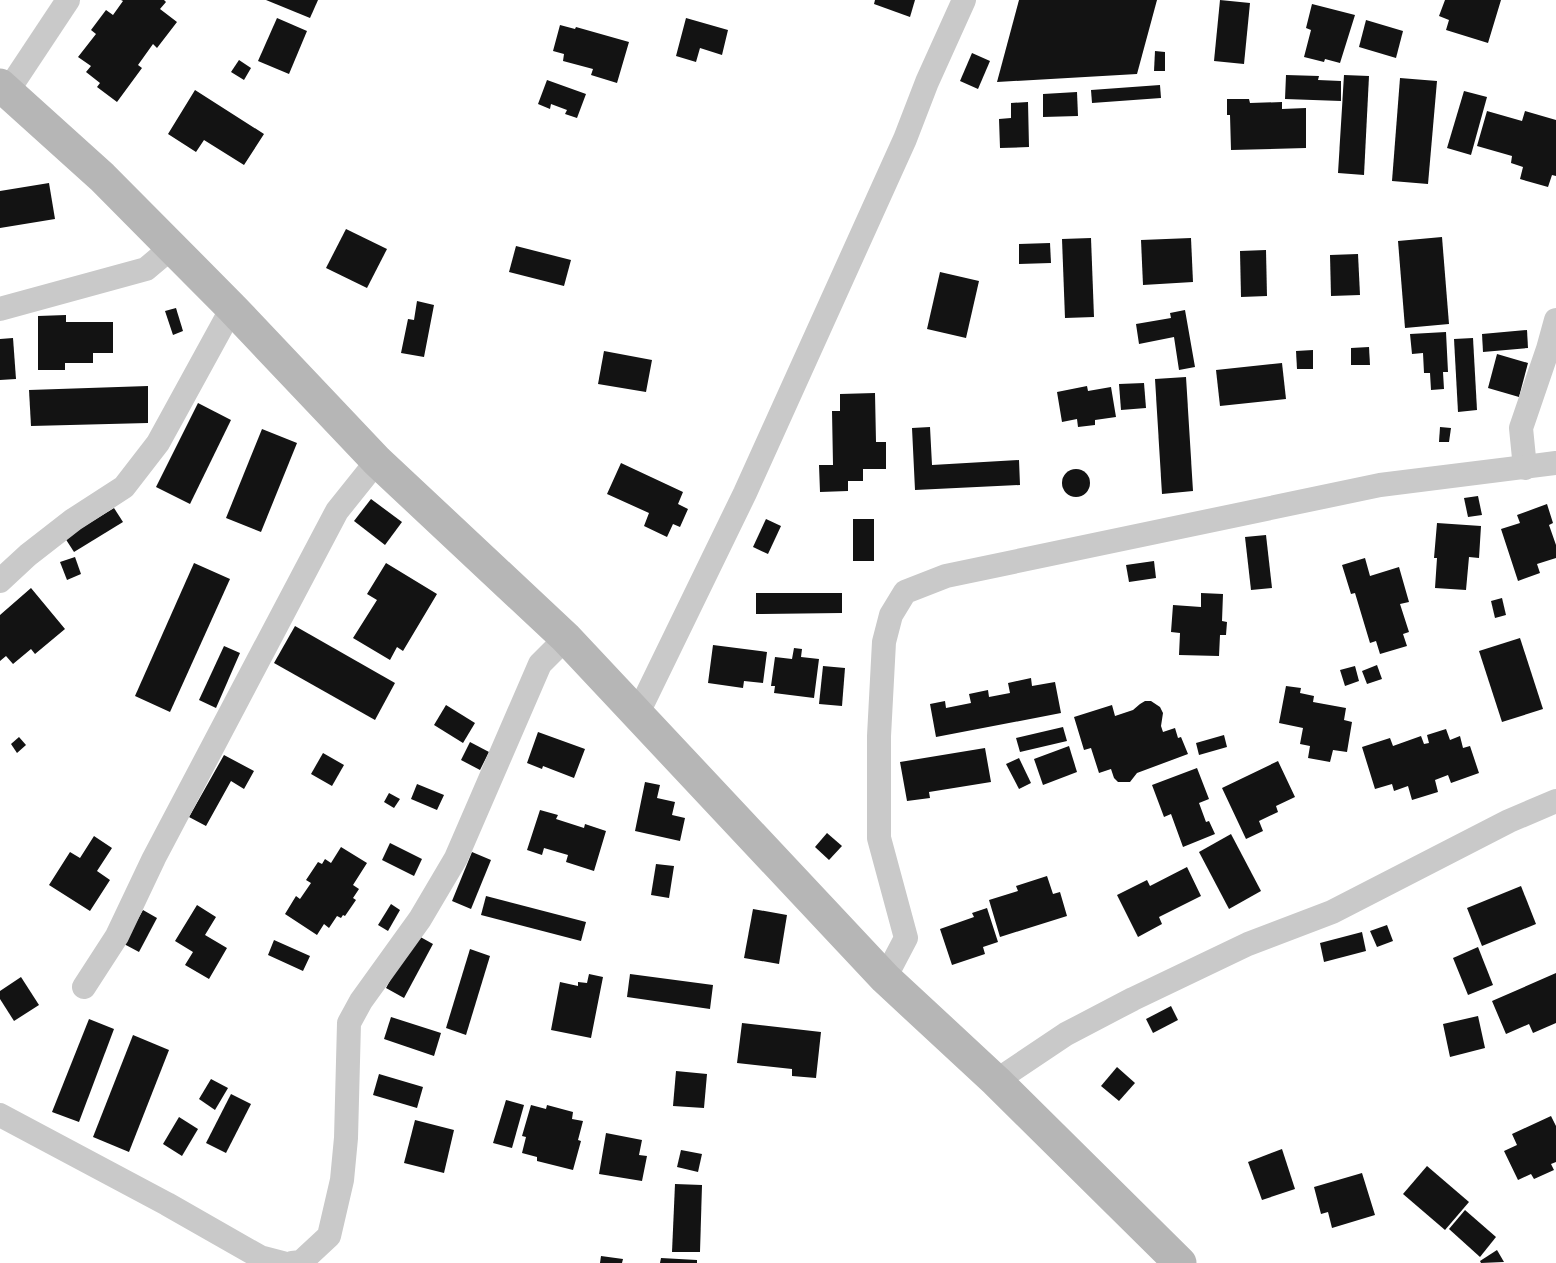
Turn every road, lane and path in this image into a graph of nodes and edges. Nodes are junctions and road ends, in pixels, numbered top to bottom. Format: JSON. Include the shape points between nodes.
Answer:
{"nodes":[{"id":1,"x":68,"y":0,"type":"edge"},
{"id":2,"x":964,"y":0,"type":"edge"},
{"id":3,"x":4,"y":89,"type":"edge"},
{"id":4,"x":171,"y":248,"type":"junction"},
{"id":5,"x":232,"y":308,"type":"junction"},
{"id":6,"x":0,"y":309,"type":"edge"},
{"id":7,"x":1556,"y":320,"type":"edge"},
{"id":8,"x":377,"y":461,"type":"junction"},
{"id":9,"x":1556,"y":463,"type":"edge"},
{"id":10,"x":1525,"y":468,"type":"junction"},
{"id":11,"x":0,"y":581,"type":"edge"},
{"id":12,"x":566,"y":638,"type":"junction"},
{"id":13,"x":637,"y":715,"type":"junction"},
{"id":14,"x":1556,"y":801,"type":"edge"},
{"id":15,"x":885,"y":978,"type":"junction"},
{"id":16,"x":84,"y":987,"type":"dead end"},
{"id":17,"x":996,"y":1081,"type":"junction"},
{"id":18,"x":0,"y":1115,"type":"edge"},
{"id":19,"x":283,"y":1263,"type":"edge"},
{"id":20,"x":292,"y":1263,"type":"edge"},
{"id":21,"x":1180,"y":1263,"type":"edge"}],
"edges":[{"from":1,"to":3,"type":"street"},
{"from":2,"to":13,"type":"street","via":[[754,472]]},
{"from":3,"to":4,"type":"main road","via":[[102,177]]},
{"from":4,"to":5,"type":"main road"},
{"from":4,"to":6,"type":"street","via":[[146,269]]},
{"from":5,"to":8,"type":"main road"},
{"from":5,"to":11,"type":"street","via":[[158,443],[124,487],[73,520]]},
{"from":7,"to":10,"type":"street","via":[[1521,428]]},
{"from":8,"to":12,"type":"main road"},
{"from":8,"to":16,"type":"street","via":[[337,511],[117,936]]},
{"from":9,"to":10,"type":"street"},
{"from":10,"to":15,"type":"street","via":[[1380,485],[946,576],[905,592],[891,615],[884,642],[879,838],[906,938]]},
{"from":12,"to":13,"type":"main road"},
{"from":12,"to":20,"type":"street","via":[[540,664],[456,858],[349,1023],[346,1138],[342,1180],[329,1236],[301,1262]]},
{"from":13,"to":15,"type":"main road"},
{"from":14,"to":17,"type":"street","via":[[1332,912],[1248,944],[1133,999],[1066,1034]]},
{"from":15,"to":17,"type":"main road"},
{"from":17,"to":21,"type":"main road"},
{"from":18,"to":19,"type":"street","via":[[260,1257]]}]}
